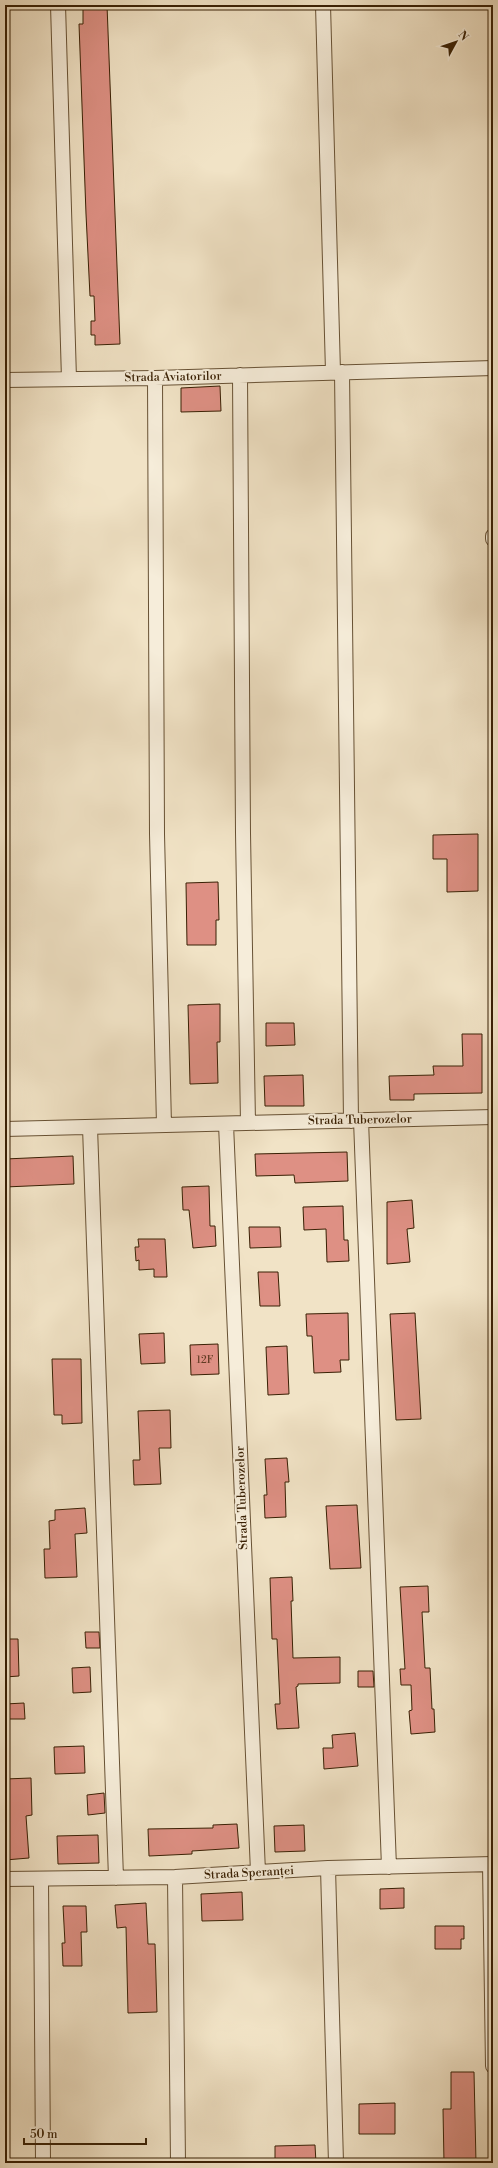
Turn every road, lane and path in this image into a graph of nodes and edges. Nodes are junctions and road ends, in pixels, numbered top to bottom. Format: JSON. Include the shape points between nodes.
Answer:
{"nodes":[{"id":1,"x":58,"y":5,"type":"edge"},
{"id":2,"x":323,"y":5,"type":"edge"},
{"id":3,"x":493,"y":368,"type":"edge"},
{"id":4,"x":337,"y":372,"type":"junction"},
{"id":5,"x":240,"y":375,"type":"junction"},
{"id":6,"x":155,"y":378,"type":"junction"},
{"id":7,"x":68,"y":379,"type":"junction"},
{"id":8,"x":5,"y":380,"type":"edge"},
{"id":9,"x":493,"y":1117,"type":"edge"},
{"id":10,"x":356,"y":1120,"type":"junction"},
{"id":11,"x":248,"y":1123,"type":"junction"},
{"id":12,"x":226,"y":1124,"type":"junction"},
{"id":13,"x":164,"y":1125,"type":"junction"},
{"id":14,"x":90,"y":1127,"type":"junction"},
{"id":15,"x":5,"y":1129,"type":"edge"},
{"id":16,"x":491,"y":1864,"type":"edge"},
{"id":17,"x":389,"y":1867,"type":"junction"},
{"id":18,"x":328,"y":1868,"type":"junction"},
{"id":19,"x":258,"y":1872,"type":"junction"},
{"id":20,"x":175,"y":1877,"type":"junction"},
{"id":21,"x":116,"y":1878,"type":"junction"},
{"id":22,"x":5,"y":1879,"type":"edge"},
{"id":23,"x":41,"y":1879,"type":"junction"},
{"id":24,"x":493,"y":2066,"type":"edge"},
{"id":25,"x":43,"y":2163,"type":"edge"},
{"id":26,"x":178,"y":2163,"type":"edge"},
{"id":27,"x":336,"y":2163,"type":"edge"}],
"edges":[{"from":1,"to":7,"type":"street"},
{"from":2,"to":4,"type":"street"},
{"from":3,"to":4,"type":"street","name":"Strada Aviatorilor"},
{"from":4,"to":5,"type":"street","name":"Strada Aviatorilor"},
{"from":4,"to":10,"type":"street"},
{"from":5,"to":6,"type":"street","name":"Strada Aviatorilor"},
{"from":5,"to":11,"type":"street","via":[[242,833]]},
{"from":6,"to":7,"type":"street","name":"Strada Aviatorilor"},
{"from":6,"to":13,"type":"street","via":[[158,834]]},
{"from":7,"to":8,"type":"street","name":"Strada Aviatorilor"},
{"from":9,"to":10,"type":"street","name":"Strada Tuberozelor"},
{"from":10,"to":11,"type":"street","name":"Strada Tuberozelor"},
{"from":10,"to":17,"type":"street"},
{"from":11,"to":12,"type":"street","name":"Strada Tuberozelor"},
{"from":12,"to":13,"type":"street","name":"Strada Tuberozelor"},
{"from":12,"to":19,"type":"street","name":"Strada Tuberozelor"},
{"from":13,"to":14,"type":"street","name":"Strada Tuberozelor"},
{"from":14,"to":15,"type":"street","name":"Strada Tuberozelor"},
{"from":14,"to":21,"type":"street"},
{"from":16,"to":17,"type":"street","name":"Strada Speranței"},
{"from":16,"to":24,"type":"street"},
{"from":17,"to":18,"type":"street","name":"Strada Speranței"},
{"from":18,"to":19,"type":"street","name":"Strada Speranței"},
{"from":18,"to":27,"type":"street"},
{"from":19,"to":20,"type":"street","name":"Strada Speranței"},
{"from":20,"to":21,"type":"street","name":"Strada Speranței"},
{"from":20,"to":26,"type":"street"},
{"from":21,"to":23,"type":"street","name":"Strada Speranței"},
{"from":22,"to":23,"type":"street","name":"Strada Speranței"},
{"from":23,"to":25,"type":"street"}]}
